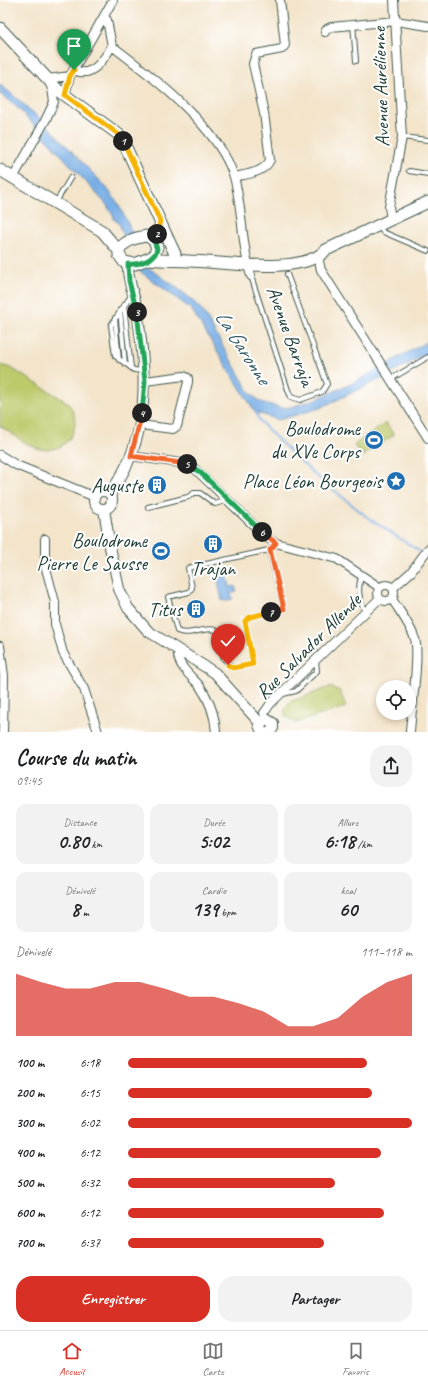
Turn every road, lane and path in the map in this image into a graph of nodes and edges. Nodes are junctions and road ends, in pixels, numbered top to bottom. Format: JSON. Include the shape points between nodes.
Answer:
{"nodes":[{"id":1,"x":113,"y":0,"type":"edge"},
{"id":2,"x":280,"y":0,"type":"edge"},
{"id":3,"x":394,"y":0,"type":"edge"},
{"id":4,"x":104,"y":17,"type":"junction"},
{"id":5,"x":396,"y":21,"type":"junction"},
{"id":6,"x":353,"y":24,"type":"junction"},
{"id":7,"x":428,"y":26,"type":"edge"},
{"id":8,"x":0,"y":28,"type":"edge"},
{"id":9,"x":326,"y":32,"type":"dead end"},
{"id":10,"x":112,"y":46,"type":"junction"},
{"id":11,"x":356,"y":61,"type":"dead end"},
{"id":12,"x":72,"y":73,"type":"junction"},
{"id":13,"x":48,"y":79,"type":"junction"},
{"id":14,"x":65,"y":95,"type":"junction"},
{"id":15,"x":402,"y":137,"type":"junction"},
{"id":16,"x":428,"y":140,"type":"edge"},
{"id":17,"x":0,"y":170,"type":"edge"},
{"id":18,"x":409,"y":171,"type":"dead end"},
{"id":19,"x":428,"y":174,"type":"edge"},
{"id":20,"x":71,"y":177,"type":"dead end"},
{"id":21,"x":234,"y":177,"type":"junction"},
{"id":22,"x":13,"y":178,"type":"junction"},
{"id":23,"x":428,"y":202,"type":"edge"},
{"id":24,"x":55,"y":203,"type":"junction"},
{"id":25,"x":391,"y":219,"type":"junction"},
{"id":26,"x":160,"y":221,"type":"junction"},
{"id":27,"x":379,"y":226,"type":"junction"},
{"id":28,"x":156,"y":244,"type":"junction"},
{"id":29,"x":119,"y":251,"type":"junction"},
{"id":30,"x":428,"y":251,"type":"edge"},
{"id":31,"x":322,"y":253,"type":"junction"},
{"id":32,"x":175,"y":254,"type":"junction"},
{"id":33,"x":150,"y":259,"type":"junction"},
{"id":34,"x":191,"y":261,"type":"junction"},
{"id":35,"x":306,"y":262,"type":"junction"},
{"id":36,"x":128,"y":264,"type":"junction"},
{"id":37,"x":247,"y":265,"type":"junction"},
{"id":38,"x":288,"y":267,"type":"junction"},
{"id":39,"x":322,"y":270,"type":"junction"},
{"id":40,"x":250,"y":276,"type":"joint"},
{"id":41,"x":133,"y":292,"type":"junction"},
{"id":42,"x":124,"y":305,"type":"junction"},
{"id":43,"x":120,"y":310,"type":"junction"},
{"id":44,"x":428,"y":357,"type":"edge"},
{"id":45,"x":125,"y":364,"type":"junction"},
{"id":46,"x":131,"y":368,"type":"junction"},
{"id":47,"x":144,"y":376,"type":"junction"},
{"id":48,"x":390,"y":377,"type":"junction"},
{"id":49,"x":140,"y":426,"type":"junction"},
{"id":50,"x":428,"y":438,"type":"edge"},
{"id":51,"x":0,"y":455,"type":"edge"},
{"id":52,"x":131,"y":456,"type":"junction"},
{"id":53,"x":110,"y":493,"type":"junction"},
{"id":54,"x":95,"y":497,"type":"junction"},
{"id":55,"x":228,"y":500,"type":"junction"},
{"id":56,"x":148,"y":507,"type":"dead end"},
{"id":57,"x":104,"y":509,"type":"junction"},
{"id":58,"x":45,"y":539,"type":"dead end"},
{"id":59,"x":276,"y":543,"type":"junction"},
{"id":60,"x":270,"y":550,"type":"junction"},
{"id":61,"x":427,"y":550,"type":"edge"},
{"id":62,"x":362,"y":575,"type":"junction"},
{"id":63,"x":379,"y":587,"type":"junction"},
{"id":64,"x":393,"y":588,"type":"junction"},
{"id":65,"x":380,"y":599,"type":"junction"},
{"id":66,"x":392,"y":599,"type":"junction"},
{"id":67,"x":365,"y":612,"type":"junction"},
{"id":68,"x":0,"y":646,"type":"edge"},
{"id":69,"x":180,"y":651,"type":"junction"},
{"id":70,"x":262,"y":725,"type":"edge"},
{"id":71,"x":3,"y":732,"type":"edge"},
{"id":72,"x":98,"y":732,"type":"edge"},
{"id":73,"x":216,"y":732,"type":"edge"},
{"id":74,"x":270,"y":732,"type":"edge"},
{"id":75,"x":410,"y":732,"type":"edge"}],
"edges":[{"from":1,"to":4,"type":"street"},
{"from":2,"to":21,"type":"street","via":[[285,45],[256,54],[253,64],[264,113],[270,160],[262,170]]},
{"from":3,"to":5,"type":"street","name":"Avenue Aurélienne"},
{"from":4,"to":10,"type":"street","via":[[107,20]]},
{"from":4,"to":12,"type":"street"},
{"from":5,"to":6,"type":"street"},
{"from":5,"to":7,"type":"street"},
{"from":5,"to":15,"type":"street","name":"Avenue Aurélienne"},
{"from":6,"to":9,"type":"street","via":[[331,27]]},
{"from":6,"to":11,"type":"lane"},
{"from":8,"to":13,"type":"main road"},
{"from":10,"to":12,"type":"street","via":[[94,69]]},
{"from":10,"to":21,"type":"street","name":"Avenue Barraja","via":[[169,91],[209,133],[219,144]]},
{"from":12,"to":13,"type":"street"},
{"from":12,"to":14,"type":"street"},
{"from":13,"to":14,"type":"main road"},
{"from":13,"to":22,"type":"street","via":[[54,102]]},
{"from":14,"to":26,"type":"main road","via":[[118,134]]},
{"from":15,"to":16,"type":"lane"},
{"from":15,"to":25,"type":"street","name":"Avenue Aurélienne","via":[[389,207]]},
{"from":17,"to":22,"type":"main road"},
{"from":18,"to":19,"type":"lane"},
{"from":20,"to":24,"type":"lane"},
{"from":21,"to":37,"type":"street","name":"Avenue Barraja"},
{"from":22,"to":24,"type":"main road"},
{"from":23,"to":25,"type":"main road"},
{"from":24,"to":29,"type":"main road","via":[[102,231]]},
{"from":25,"to":27,"type":"main road"},
{"from":26,"to":28,"type":"street"},
{"from":26,"to":32,"type":"main road"},
{"from":27,"to":30,"type":"lane","via":[[383,232]]},
{"from":27,"to":31,"type":"main road"},
{"from":28,"to":29,"type":"main road","via":[[148,236],[137,238],[124,244]]},
{"from":28,"to":32,"type":"main road"},
{"from":28,"to":33,"type":"main road","via":[[156,252]]},
{"from":29,"to":36,"type":"main road","via":[[121,259]]},
{"from":31,"to":35,"type":"main road"},
{"from":31,"to":38,"type":"main road"},
{"from":31,"to":39,"type":"street"},
{"from":32,"to":34,"type":"main road"},
{"from":33,"to":34,"type":"main road"},
{"from":33,"to":36,"type":"main road"},
{"from":34,"to":37,"type":"main road"},
{"from":35,"to":38,"type":"main road"},
{"from":35,"to":39,"type":"street"},
{"from":36,"to":41,"type":"street","via":[[127,272]]},
{"from":37,"to":38,"type":"main road"},
{"from":37,"to":40,"type":"street","name":"Avenue Barraja"},
{"from":38,"to":40,"type":"lane","name":"Avenue Barraja","via":[[327,384],[322,392],[300,400],[291,397],[288,390]]},
{"from":39,"to":48,"type":"street"},
{"from":41,"to":42,"type":"lane"},
{"from":41,"to":47,"type":"street"},
{"from":42,"to":43,"type":"lane"},
{"from":42,"to":46,"type":"lane"},
{"from":43,"to":45,"type":"lane"},
{"from":43,"to":45,"type":"lane","via":[[111,325],[115,356]]},
{"from":44,"to":48,"type":"lane"},
{"from":45,"to":46,"type":"lane"},
{"from":46,"to":47,"type":"lane"},
{"from":47,"to":49,"type":"street","via":[[144,404]]},
{"from":47,"to":49,"type":"street","via":[[184,376],[188,378],[188,382],[177,426],[173,429]]},
{"from":48,"to":50,"type":"street"},
{"from":49,"to":52,"type":"street"},
{"from":51,"to":54,"type":"street","via":[[16,465]]},
{"from":52,"to":53,"type":"street"},
{"from":52,"to":55,"type":"street","via":[[188,464],[200,472]]},
{"from":53,"to":54,"type":"street","via":[[101,491]]},
{"from":53,"to":57,"type":"street","via":[[113,498],[112,504]]},
{"from":54,"to":57,"type":"street","via":[[96,506]]},
{"from":55,"to":56,"type":"lane","via":[[215,504],[200,493],[194,493],[188,497]]},
{"from":55,"to":59,"type":"street","via":[[267,538]]},
{"from":57,"to":69,"type":"street","via":[[123,600],[148,631]]},
{"from":58,"to":72,"type":"street","via":[[45,565],[55,602],[57,631],[63,653],[84,689]]},
{"from":59,"to":60,"type":"lane"},
{"from":59,"to":62,"type":"street","via":[[337,559]]},
{"from":60,"to":60,"type":"lane","via":[[188,568],[192,588],[189,592],[168,597],[177,631],[183,634],[211,628],[216,630],[224,659],[233,668],[253,664],[245,621],[250,617],[284,609]]},
{"from":61,"to":64,"type":"street","via":[[411,572]]},
{"from":62,"to":63,"type":"street"},
{"from":62,"to":67,"type":"lane","via":[[358,588]]},
{"from":63,"to":64,"type":"street","via":[[386,585]]},
{"from":63,"to":65,"type":"street","via":[[377,594]]},
{"from":64,"to":66,"type":"street"},
{"from":65,"to":66,"type":"street","via":[[387,602]]},
{"from":65,"to":67,"type":"street","name":"Rue Salvador Allende"},
{"from":66,"to":75,"type":"street","via":[[415,641]]},
{"from":67,"to":70,"type":"street","name":"Rue Salvador Allende","via":[[267,708]]},
{"from":68,"to":71,"type":"street","via":[[4,676]]},
{"from":69,"to":70,"type":"street","via":[[215,673]]},
{"from":69,"to":73,"type":"street","via":[[178,655],[181,664],[209,701]]},
{"from":70,"to":74,"type":"street","via":[[273,723]]}]}
